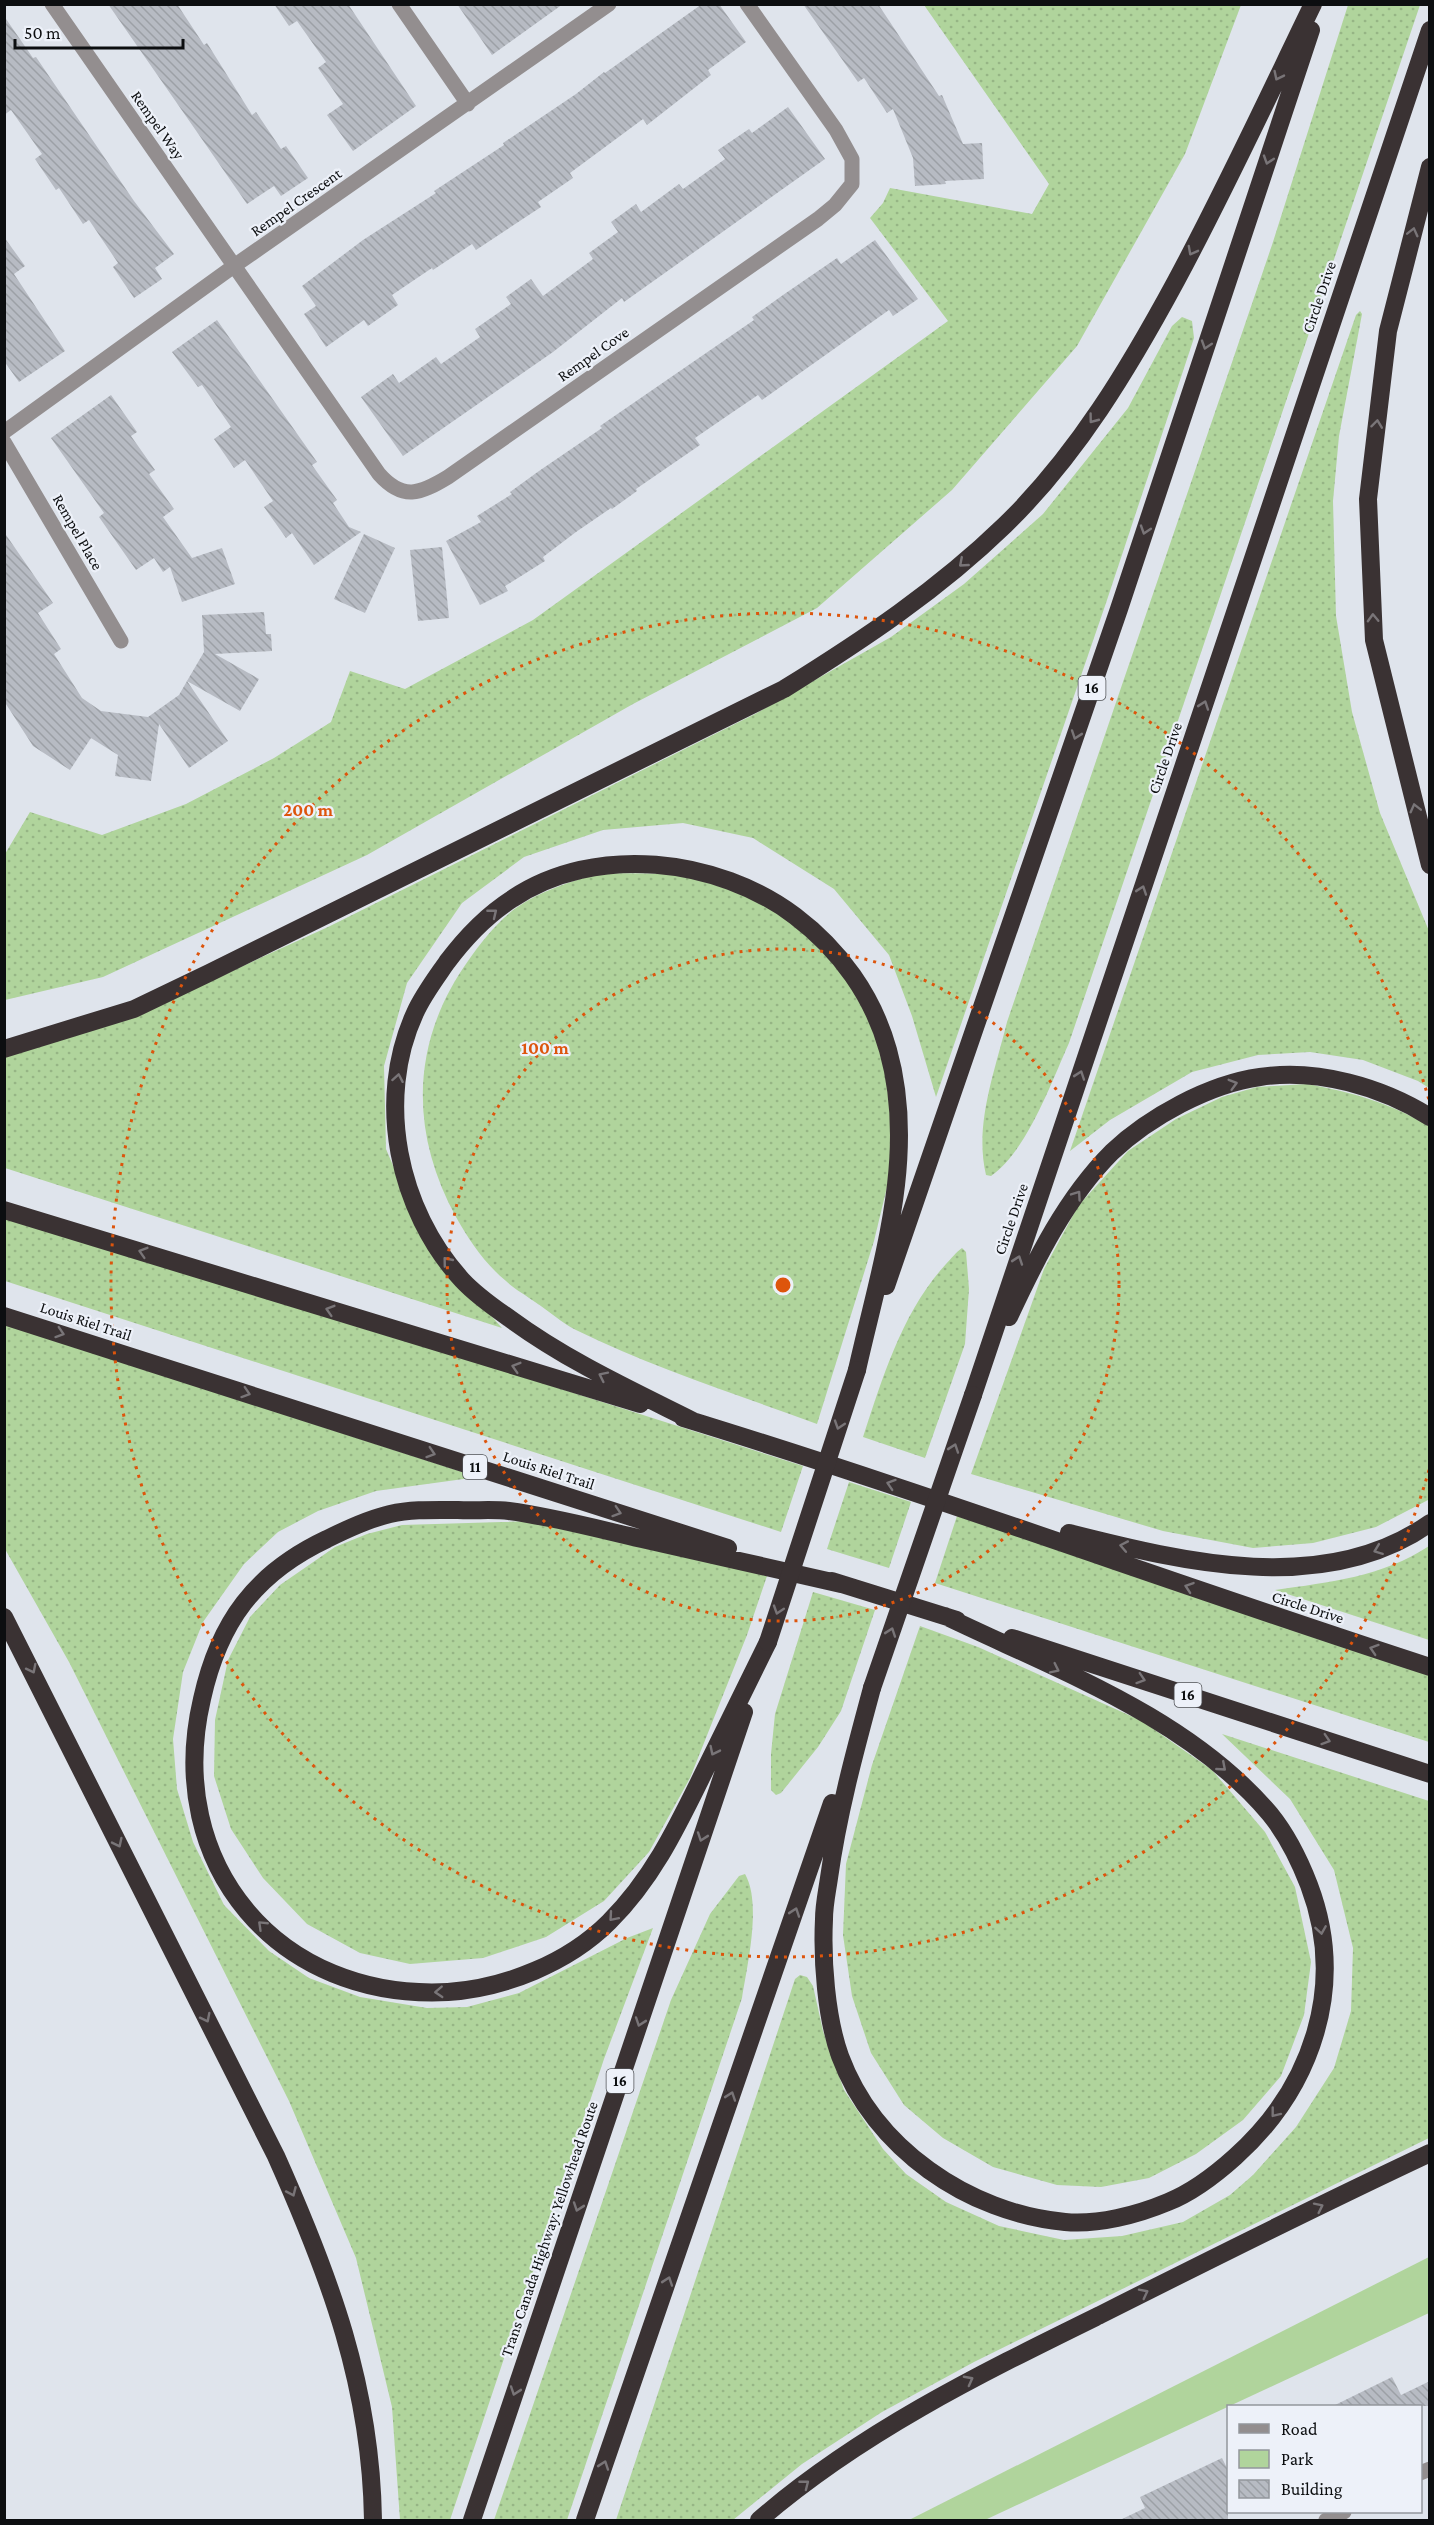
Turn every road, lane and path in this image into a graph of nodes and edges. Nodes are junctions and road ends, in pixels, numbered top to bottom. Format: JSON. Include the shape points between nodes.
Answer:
{"nodes":[{"id":1,"x":52,"y":4,"type":"edge"},
{"id":2,"x":399,"y":4,"type":"edge"},
{"id":3,"x":609,"y":4,"type":"edge"},
{"id":4,"x":747,"y":4,"type":"edge"},
{"id":5,"x":1312,"y":4,"type":"edge"},
{"id":6,"x":1319,"y":4,"type":"edge"},
{"id":7,"x":1430,"y":30,"type":"edge"},
{"id":8,"x":468,"y":104,"type":"junction"},
{"id":9,"x":1430,"y":167,"type":"edge"},
{"id":10,"x":234,"y":266,"type":"junction"},
{"id":11,"x":4,"y":432,"type":"edge"},
{"id":12,"x":4,"y":442,"type":"edge"},
{"id":13,"x":121,"y":641,"type":"dead end"},
{"id":14,"x":1430,"y":865,"type":"edge"},
{"id":15,"x":4,"y":1049,"type":"edge"},
{"id":16,"x":1430,"y":1117,"type":"edge"},
{"id":17,"x":4,"y":1210,"type":"edge"},
{"id":18,"x":4,"y":1316,"type":"edge"},
{"id":19,"x":857,"y":1370,"type":"junction"},
{"id":20,"x":973,"y":1395,"type":"junction"},
{"id":21,"x":693,"y":1421,"type":"junction"},
{"id":22,"x":967,"y":1508,"type":"junction"},
{"id":23,"x":1430,"y":1522,"type":"edge"},
{"id":24,"x":841,"y":1584,"type":"junction"},
{"id":25,"x":945,"y":1616,"type":"junction"},
{"id":26,"x":4,"y":1617,"type":"edge"},
{"id":27,"x":768,"y":1642,"type":"junction"},
{"id":28,"x":1430,"y":1667,"type":"edge"},
{"id":29,"x":872,"y":1688,"type":"junction"},
{"id":30,"x":1430,"y":1774,"type":"edge"},
{"id":31,"x":1430,"y":2153,"type":"edge"},
{"id":32,"x":1340,"y":2513,"type":"edge"},
{"id":33,"x":373,"y":2520,"type":"edge"},
{"id":34,"x":472,"y":2520,"type":"edge"},
{"id":35,"x":585,"y":2520,"type":"edge"},
{"id":36,"x":759,"y":2520,"type":"edge"},
{"id":37,"x":1326,"y":2520,"type":"edge"}],
"edges":[{"from":1,"to":10,"type":"street","name":"Rempel Way"},
{"from":2,"to":8,"type":"street"},
{"from":3,"to":8,"type":"street","name":"Rempel Crescent"},
{"from":4,"to":10,"type":"street","name":"Rempel Cove","via":[[836,130],[852,159],[852,184],[836,205],[818,219],[430,488],[409,494],[391,488]]},
{"from":5,"to":15,"type":"highway","one_way":true,"via":[[1204,229],[1132,362],[1063,458],[1006,524],[914,605],[784,689],[199,978],[134,1009]]},
{"from":6,"to":19,"type":"highway","number":"16","one_way":true,"via":[[1115,620]]},
{"from":20,"to":7,"type":"highway","name":"Circle Drive","one_way":true},
{"from":8,"to":10,"type":"street","name":"Rempel Crescent"},
{"from":14,"to":9,"type":"highway","one_way":true,"via":[[1374,640],[1368,499],[1388,331]]},
{"from":10,"to":11,"type":"street","name":"Rempel Crescent"},
{"from":12,"to":13,"type":"street","name":"Rempel Place"},
{"from":20,"to":16,"type":"highway","one_way":true,"via":[[1058,1223],[1084,1185],[1143,1126],[1219,1088],[1259,1077],[1296,1075],[1368,1089]]},
{"from":21,"to":17,"type":"highway","one_way":true},
{"from":18,"to":24,"type":"highway","name":"Louis Riel Trail","number":"11","one_way":true},
{"from":21,"to":19,"type":"highway","one_way":true,"via":[[573,1362],[531,1335],[464,1282],[438,1250],[418,1214],[405,1178],[396,1134],[396,1089],[402,1050],[415,1013],[440,972],[481,923],[513,898],[547,881],[621,865],[662,864],[712,874],[742,884],[807,925],[836,952],[859,982],[889,1051],[898,1125],[895,1202]]},
{"from":19,"to":27,"type":"highway","number":"16","one_way":true,"bridge":true},
{"from":29,"to":20,"type":"highway","name":"Circle Drive","one_way":true,"bridge":true},
{"from":22,"to":21,"type":"highway","name":"Circle Drive","one_way":true},
{"from":23,"to":22,"type":"highway","one_way":true,"via":[[1374,1552],[1295,1567],[1252,1566],[1203,1563]]},
{"from":28,"to":22,"type":"highway","name":"Circle Drive","one_way":true},
{"from":24,"to":25,"type":"highway","name":"Louis Riel Trail","number":"11"},
{"from":27,"to":24,"type":"highway","one_way":true,"via":[[665,1851],[635,1892],[606,1924],[572,1950],[533,1972],[499,1984],[422,1993],[346,1980],[313,1965],[279,1942],[232,1894],[202,1829],[193,1753],[207,1675],[225,1633],[245,1600],[276,1568],[348,1528],[389,1514],[424,1510],[506,1511]]},
{"from":25,"to":29,"type":"highway","one_way":true,"via":[[1131,1705],[1175,1731],[1248,1790],[1298,1856],[1322,1927],[1326,1976],[1320,2016],[1306,2064],[1280,2107],[1254,2140],[1209,2180],[1168,2202],[1119,2218],[1066,2222],[1016,2212],[967,2193],[928,2171],[891,2139],[862,2099],[840,2056],[830,2012],[824,1917],[840,1811]]},
{"from":25,"to":30,"type":"highway","number":"16","one_way":true},
{"from":26,"to":33,"type":"highway","one_way":true,"via":[[276,2156],[309,2230],[357,2374],[366,2428]]},
{"from":27,"to":34,"type":"highway","name":"Trans Canada Highway: Yellowhead Route","number":"16","one_way":true},
{"from":35,"to":29,"type":"highway","one_way":true},
{"from":36,"to":31,"type":"highway","one_way":true,"via":[[871,2436],[926,2403]]},
{"from":32,"to":37,"type":"street"}]}
